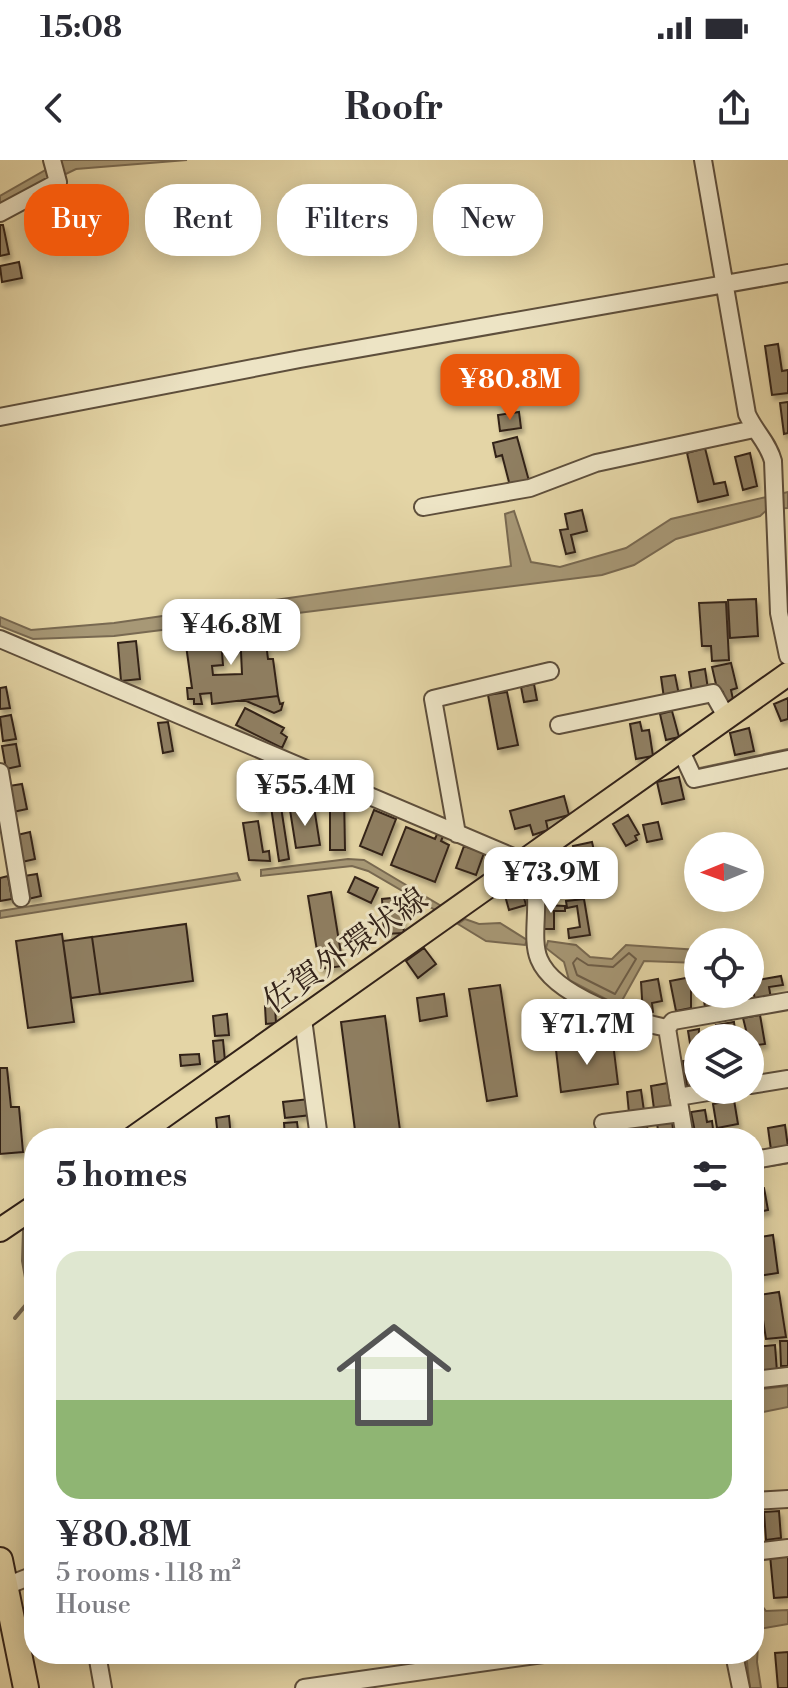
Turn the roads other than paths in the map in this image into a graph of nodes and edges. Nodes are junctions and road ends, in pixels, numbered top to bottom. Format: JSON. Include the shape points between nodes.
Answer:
{"nodes":[{"id":1,"x":52,"y":160,"type":"edge"},
{"id":2,"x":703,"y":160,"type":"edge"},
{"id":3,"x":0,"y":213,"type":"edge"},
{"id":4,"x":788,"y":273,"type":"edge"},
{"id":5,"x":725,"y":284,"type":"junction"},
{"id":6,"x":0,"y":417,"type":"edge"},
{"id":7,"x":754,"y":429,"type":"junction"},
{"id":8,"x":423,"y":507,"type":"dead end"},
{"id":9,"x":0,"y":639,"type":"edge"},
{"id":10,"x":788,"y":656,"type":"edge"},
{"id":11,"x":550,"y":671,"type":"dead end"},
{"id":12,"x":788,"y":674,"type":"edge"},
{"id":13,"x":727,"y":718,"type":"junction"},
{"id":14,"x":559,"y":725,"type":"dead end"},
{"id":15,"x":681,"y":751,"type":"junction"},
{"id":16,"x":788,"y":759,"type":"edge"},
{"id":17,"x":0,"y":772,"type":"edge"},
{"id":18,"x":457,"y":834,"type":"junction"},
{"id":19,"x":525,"y":862,"type":"junction"},
{"id":20,"x":21,"y":898,"type":"dead end"},
{"id":21,"x":788,"y":1001,"type":"edge"},
{"id":22,"x":303,"y":1019,"type":"junction"},
{"id":23,"x":667,"y":1028,"type":"junction"},
{"id":24,"x":788,"y":1079,"type":"edge"},
{"id":25,"x":764,"y":1083,"type":"edge"},
{"id":26,"x":684,"y":1104,"type":"edge"},
{"id":27,"x":680,"y":1105,"type":"junction"},
{"id":28,"x":603,"y":1123,"type":"dead end"},
{"id":29,"x":147,"y":1128,"type":"edge"},
{"id":30,"x":318,"y":1128,"type":"edge"},
{"id":31,"x":683,"y":1128,"type":"edge"},
{"id":32,"x":788,"y":1154,"type":"edge"},
{"id":33,"x":764,"y":1158,"type":"edge"},
{"id":34,"x":24,"y":1214,"type":"edge"},
{"id":35,"x":0,"y":1230,"type":"edge"},
{"id":36,"x":788,"y":1376,"type":"edge"},
{"id":37,"x":764,"y":1379,"type":"edge"},
{"id":38,"x":788,"y":1499,"type":"edge"},
{"id":39,"x":764,"y":1500,"type":"edge"},
{"id":40,"x":788,"y":1548,"type":"edge"},
{"id":41,"x":764,"y":1551,"type":"edge"},
{"id":42,"x":0,"y":1560,"type":"edge"},
{"id":43,"x":24,"y":1579,"type":"edge"},
{"id":44,"x":6,"y":1586,"type":"junction"},
{"id":45,"x":0,"y":1624,"type":"edge"},
{"id":46,"x":99,"y":1664,"type":"edge"},
{"id":47,"x":473,"y":1664,"type":"edge"},
{"id":48,"x":736,"y":1664,"type":"edge"},
{"id":49,"x":14,"y":1688,"type":"edge"},
{"id":50,"x":26,"y":1688,"type":"edge"},
{"id":51,"x":103,"y":1688,"type":"edge"},
{"id":52,"x":304,"y":1688,"type":"edge"},
{"id":53,"x":741,"y":1688,"type":"edge"}],
"edges":[{"from":1,"to":3,"type":"street","via":[[58,182]]},
{"from":2,"to":5,"type":"street"},
{"from":4,"to":5,"type":"street"},
{"from":5,"to":6,"type":"street"},
{"from":5,"to":7,"type":"street"},
{"from":7,"to":8,"type":"street","via":[[596,463],[530,488]]},
{"from":7,"to":10,"type":"street","via":[[768,443],[775,489],[779,613]]},
{"from":9,"to":18,"type":"street"},
{"from":11,"to":18,"type":"street","via":[[433,699]]},
{"from":12,"to":13,"type":"main road","name":"佐賀外環状線"},
{"from":13,"to":14,"type":"street","via":[[713,693]]},
{"from":13,"to":15,"type":"main road","name":"佐賀外環状線"},
{"from":15,"to":16,"type":"street","via":[[694,779]]},
{"from":15,"to":19,"type":"main road","name":"佐賀外環状線"},
{"from":17,"to":20,"type":"street"},
{"from":18,"to":19,"type":"street"},
{"from":19,"to":22,"type":"main road","name":"佐賀外環状線"},
{"from":19,"to":23,"type":"street","via":[[532,870],[538,959],[556,983],[628,1020]]},
{"from":21,"to":23,"type":"street","via":[[673,1021]]},
{"from":22,"to":29,"type":"main road","name":"佐賀外環状線"},
{"from":22,"to":30,"type":"street"},
{"from":23,"to":27,"type":"street"},
{"from":24,"to":25,"type":"street"},
{"from":26,"to":27,"type":"street"},
{"from":27,"to":28,"type":"street"},
{"from":27,"to":31,"type":"street"},
{"from":32,"to":33,"type":"street"},
{"from":34,"to":35,"type":"main road"},
{"from":36,"to":37,"type":"street"},
{"from":38,"to":39,"type":"street"},
{"from":40,"to":41,"type":"street"},
{"from":42,"to":44,"type":"highway"},
{"from":43,"to":44,"type":"street"},
{"from":44,"to":50,"type":"highway"},
{"from":45,"to":49,"type":"highway"},
{"from":46,"to":51,"type":"street"},
{"from":47,"to":52,"type":"street"},
{"from":48,"to":53,"type":"street"}]}
